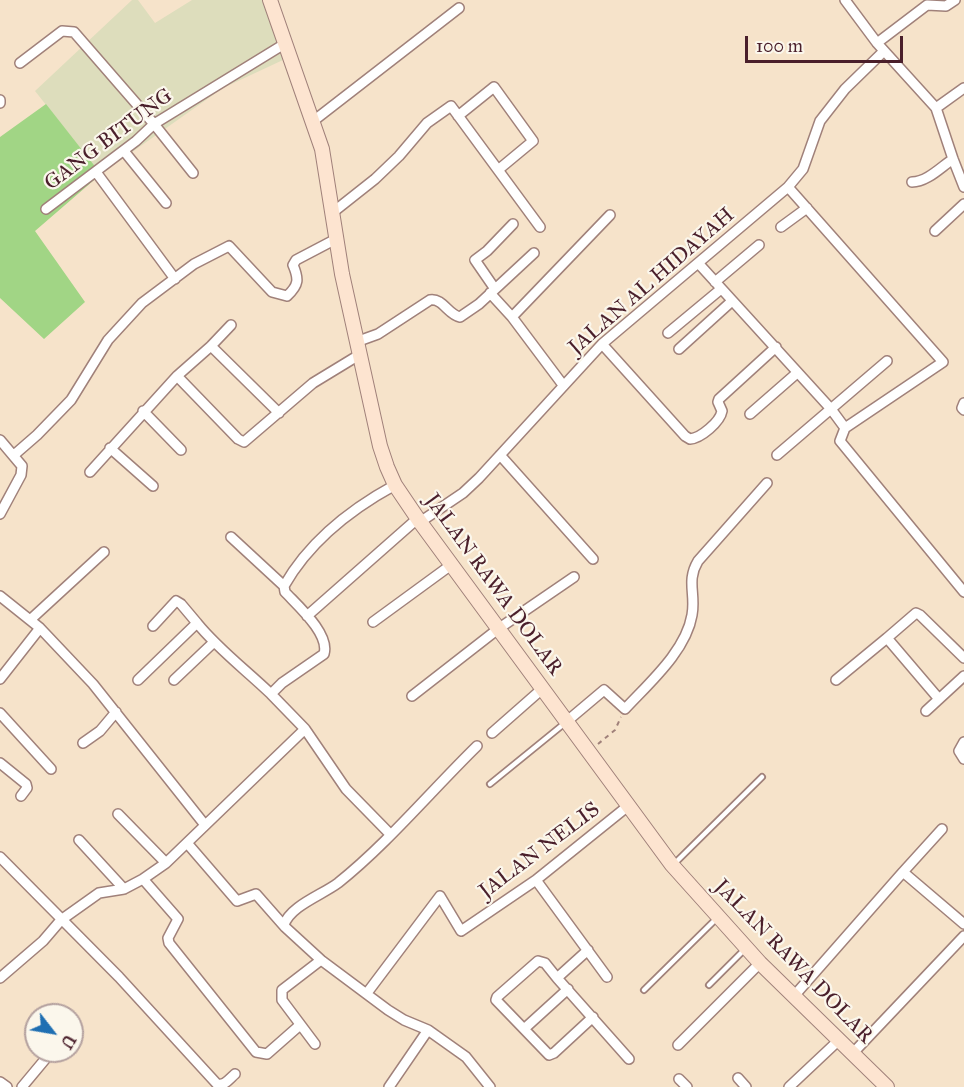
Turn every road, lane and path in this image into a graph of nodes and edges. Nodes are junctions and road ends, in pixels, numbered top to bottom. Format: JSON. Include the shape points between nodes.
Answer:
{"nodes":[{"id":1,"x":270,"y":0,"type":"edge"},
{"id":2,"x":845,"y":0,"type":"edge"},
{"id":3,"x":955,"y":0,"type":"edge"},
{"id":4,"x":459,"y":8,"type":"dead end"},
{"id":5,"x":286,"y":43,"type":"junction"},
{"id":6,"x":877,"y":43,"type":"junction"},
{"id":7,"x":884,"y":51,"type":"junction"},
{"id":8,"x":20,"y":63,"type":"dead end"},
{"id":9,"x":964,"y":88,"type":"edge"},
{"id":10,"x":936,"y":108,"type":"junction"},
{"id":11,"x":458,"y":116,"type":"junction"},
{"id":12,"x":312,"y":122,"type":"junction"},
{"id":13,"x":154,"y":124,"type":"junction"},
{"id":14,"x":123,"y":151,"type":"junction"},
{"id":15,"x":953,"y":159,"type":"junction"},
{"id":16,"x":498,"y":170,"type":"junction"},
{"id":17,"x":96,"y":172,"type":"junction"},
{"id":18,"x":193,"y":173,"type":"dead end"},
{"id":19,"x":912,"y":182,"type":"dead end"},
{"id":20,"x":788,"y":187,"type":"junction"},
{"id":21,"x":964,"y":187,"type":"edge"},
{"id":22,"x":166,"y":203,"type":"dead end"},
{"id":23,"x":964,"y":204,"type":"edge"},
{"id":24,"x":807,"y":208,"type":"junction"},
{"id":25,"x":46,"y":210,"type":"dead end"},
{"id":26,"x":332,"y":213,"type":"junction"},
{"id":27,"x":610,"y":215,"type":"dead end"},
{"id":28,"x":513,"y":224,"type":"dead end"},
{"id":29,"x":540,"y":227,"type":"dead end"},
{"id":30,"x":781,"y":227,"type":"dead end"},
{"id":31,"x":935,"y":231,"type":"dead end"},
{"id":32,"x":336,"y":239,"type":"junction"},
{"id":33,"x":759,"y":245,"type":"dead end"},
{"id":34,"x":534,"y":253,"type":"dead end"},
{"id":35,"x":699,"y":264,"type":"junction"},
{"id":36,"x":175,"y":279,"type":"junction"},
{"id":37,"x":718,"y":285,"type":"junction"},
{"id":38,"x":493,"y":291,"type":"junction"},
{"id":39,"x":732,"y":302,"type":"junction"},
{"id":40,"x":512,"y":318,"type":"junction"},
{"id":41,"x":231,"y":325,"type":"dead end"},
{"id":42,"x":668,"y":333,"type":"dead end"},
{"id":43,"x":602,"y":344,"type":"junction"},
{"id":44,"x":212,"y":346,"type":"junction"},
{"id":45,"x":776,"y":347,"type":"junction"},
{"id":46,"x":358,"y":349,"type":"junction"},
{"id":47,"x":680,"y":349,"type":"dead end"},
{"id":48,"x":886,"y":361,"type":"dead end"},
{"id":49,"x":797,"y":373,"type":"junction"},
{"id":50,"x":177,"y":376,"type":"junction"},
{"id":51,"x":563,"y":385,"type":"junction"},
{"id":52,"x":831,"y":409,"type":"junction"},
{"id":53,"x":143,"y":411,"type":"junction"},
{"id":54,"x":279,"y":413,"type":"junction"},
{"id":55,"x":750,"y":414,"type":"dead end"},
{"id":56,"x":845,"y":428,"type":"junction"},
{"id":57,"x":0,"y":440,"type":"edge"},
{"id":58,"x":110,"y":448,"type":"junction"},
{"id":59,"x":182,"y":450,"type":"dead end"},
{"id":60,"x":500,"y":454,"type":"junction"},
{"id":61,"x":14,"y":455,"type":"junction"},
{"id":62,"x":777,"y":455,"type":"dead end"},
{"id":63,"x":90,"y":472,"type":"dead end"},
{"id":64,"x":767,"y":483,"type":"dead end"},
{"id":65,"x":395,"y":485,"type":"junction"},
{"id":66,"x":153,"y":486,"type":"dead end"},
{"id":67,"x":0,"y":514,"type":"edge"},
{"id":68,"x":418,"y":520,"type":"junction"},
{"id":69,"x":231,"y":537,"type":"dead end"},
{"id":70,"x":104,"y":552,"type":"dead end"},
{"id":71,"x":592,"y":559,"type":"dead end"},
{"id":72,"x":451,"y":565,"type":"junction"},
{"id":73,"x":573,"y":577,"type":"dead end"},
{"id":74,"x":284,"y":586,"type":"junction"},
{"id":75,"x":964,"y":592,"type":"edge"},
{"id":76,"x":0,"y":596,"type":"edge"},
{"id":77,"x":307,"y":616,"type":"junction"},
{"id":78,"x":30,"y":620,"type":"junction"},
{"id":79,"x":197,"y":622,"type":"junction"},
{"id":80,"x":373,"y":622,"type":"dead end"},
{"id":81,"x":153,"y":626,"type":"dead end"},
{"id":82,"x":40,"y":628,"type":"junction"},
{"id":83,"x":498,"y":629,"type":"junction"},
{"id":84,"x":888,"y":638,"type":"junction"},
{"id":85,"x":213,"y":643,"type":"junction"},
{"id":86,"x":964,"y":658,"type":"edge"},
{"id":87,"x":964,"y":676,"type":"edge"},
{"id":88,"x":0,"y":679,"type":"edge"},
{"id":89,"x":138,"y":680,"type":"dead end"},
{"id":90,"x":174,"y":680,"type":"dead end"},
{"id":91,"x":836,"y":680,"type":"dead end"},
{"id":92,"x":542,"y":689,"type":"junction"},
{"id":93,"x":271,"y":694,"type":"junction"},
{"id":94,"x":412,"y":696,"type":"dead end"},
{"id":95,"x":939,"y":699,"type":"junction"},
{"id":96,"x":625,"y":709,"type":"junction"},
{"id":97,"x":926,"y":711,"type":"dead end"},
{"id":98,"x":116,"y":712,"type":"junction"},
{"id":99,"x":0,"y":713,"type":"edge"},
{"id":100,"x":566,"y":722,"type":"junction"},
{"id":101,"x":305,"y":729,"type":"junction"},
{"id":102,"x":492,"y":733,"type":"dead end"},
{"id":103,"x":964,"y":742,"type":"edge"},
{"id":104,"x":83,"y":743,"type":"dead end"},
{"id":105,"x":477,"y":746,"type":"dead end"},
{"id":106,"x":594,"y":747,"type":"dead end"},
{"id":107,"x":964,"y":759,"type":"edge"},
{"id":108,"x":0,"y":763,"type":"edge"},
{"id":109,"x":51,"y":770,"type":"dead end"},
{"id":110,"x":762,"y":777,"type":"dead end"},
{"id":111,"x":490,"y":784,"type":"dead end"},
{"id":112,"x":21,"y":796,"type":"dead end"},
{"id":113,"x":628,"y":806,"type":"junction"},
{"id":114,"x":118,"y":814,"type":"dead end"},
{"id":115,"x":205,"y":825,"type":"junction"},
{"id":116,"x":942,"y":829,"type":"dead end"},
{"id":117,"x":390,"y":834,"type":"junction"},
{"id":118,"x":79,"y":840,"type":"dead end"},
{"id":119,"x":187,"y":843,"type":"junction"},
{"id":120,"x":0,"y":857,"type":"edge"},
{"id":121,"x":166,"y":863,"type":"junction"},
{"id":122,"x":672,"y":865,"type":"junction"},
{"id":123,"x":903,"y":872,"type":"junction"},
{"id":124,"x":143,"y":879,"type":"junction"},
{"id":125,"x":536,"y":880,"type":"junction"},
{"id":126,"x":124,"y":889,"type":"junction"},
{"id":127,"x":718,"y":917,"type":"junction"},
{"id":128,"x":61,"y":920,"type":"junction"},
{"id":129,"x":964,"y":924,"type":"edge"},
{"id":130,"x":284,"y":925,"type":"junction"},
{"id":131,"x":964,"y":936,"type":"edge"},
{"id":132,"x":746,"y":948,"type":"junction"},
{"id":133,"x":588,"y":950,"type":"junction"},
{"id":134,"x":321,"y":960,"type":"junction"},
{"id":135,"x":760,"y":963,"type":"junction"},
{"id":136,"x":607,"y":977,"type":"dead end"},
{"id":137,"x":0,"y":978,"type":"edge"},
{"id":138,"x":557,"y":978,"type":"junction"},
{"id":139,"x":709,"y":985,"type":"dead end"},
{"id":140,"x":568,"y":989,"type":"junction"},
{"id":141,"x":644,"y":990,"type":"dead end"},
{"id":142,"x":367,"y":993,"type":"junction"},
{"id":143,"x":794,"y":996,"type":"junction"},
{"id":144,"x":593,"y":1017,"type":"junction"},
{"id":145,"x":300,"y":1025,"type":"junction"},
{"id":146,"x":524,"y":1029,"type":"junction"},
{"id":147,"x":428,"y":1030,"type":"junction"},
{"id":148,"x":839,"y":1040,"type":"junction"},
{"id":149,"x":315,"y":1044,"type":"dead end"},
{"id":150,"x":678,"y":1045,"type":"dead end"},
{"id":151,"x":853,"y":1053,"type":"junction"},
{"id":152,"x":630,"y":1059,"type":"dead end"},
{"id":153,"x":42,"y":1063,"type":"edge"},
{"id":154,"x":235,"y":1074,"type":"dead end"},
{"id":155,"x":738,"y":1077,"type":"dead end"},
{"id":156,"x":679,"y":1079,"type":"dead end"},
{"id":157,"x":0,"y":1082,"type":"edge"},
{"id":158,"x":7,"y":1087,"type":"edge"},
{"id":159,"x":22,"y":1087,"type":"edge"},
{"id":160,"x":389,"y":1087,"type":"edge"},
{"id":161,"x":490,"y":1087,"type":"edge"},
{"id":162,"x":687,"y":1087,"type":"edge"},
{"id":163,"x":746,"y":1087,"type":"edge"},
{"id":164,"x":789,"y":1087,"type":"edge"},
{"id":165,"x":887,"y":1087,"type":"edge"}],
"edges":[{"from":1,"to":5,"type":"street","name":"JALAN RAWA DOLAR"},
{"from":2,"to":6,"type":"street"},
{"from":3,"to":6,"type":"street","via":[[946,6],[927,5]]},
{"from":4,"to":12,"type":"street"},
{"from":5,"to":12,"type":"street","name":"JALAN RAWA DOLAR"},
{"from":5,"to":13,"type":"street","name":"GANG BITUNG"},
{"from":6,"to":7,"type":"street"},
{"from":7,"to":10,"type":"street"},
{"from":7,"to":20,"type":"street","name":"JALAN AL HIDAYAH","via":[[845,89],[820,121],[803,169]]},
{"from":8,"to":13,"type":"street","via":[[62,31],[74,32]]},
{"from":9,"to":10,"type":"street"},
{"from":10,"to":15,"type":"street"},
{"from":11,"to":16,"type":"street"},
{"from":11,"to":16,"type":"street","via":[[494,87],[533,141]]},
{"from":11,"to":26,"type":"street","via":[[450,106],[434,116],[375,179]]},
{"from":12,"to":26,"type":"street","name":"JALAN RAWA DOLAR","via":[[322,149]]},
{"from":13,"to":14,"type":"street","name":"GANG BITUNG"},
{"from":13,"to":18,"type":"street"},
{"from":14,"to":17,"type":"street","name":"GANG BITUNG"},
{"from":14,"to":22,"type":"street"},
{"from":15,"to":19,"type":"street","via":[[930,176]]},
{"from":15,"to":21,"type":"street"},
{"from":16,"to":29,"type":"street"},
{"from":17,"to":25,"type":"street","name":"GANG BITUNG"},
{"from":17,"to":36,"type":"street"},
{"from":20,"to":24,"type":"street"},
{"from":20,"to":35,"type":"street","name":"JALAN AL HIDAYAH"},
{"from":23,"to":31,"type":"street"},
{"from":24,"to":30,"type":"street"},
{"from":24,"to":56,"type":"street","via":[[944,362]]},
{"from":26,"to":32,"type":"street","name":"JALAN RAWA DOLAR"},
{"from":27,"to":40,"type":"street"},
{"from":28,"to":38,"type":"street","via":[[475,260]]},
{"from":32,"to":36,"type":"street","via":[[296,260],[293,265],[298,282],[287,296],[272,292],[229,246]]},
{"from":32,"to":46,"type":"street","name":"JALAN RAWA DOLAR"},
{"from":33,"to":37,"type":"street"},
{"from":34,"to":38,"type":"street"},
{"from":35,"to":37,"type":"street"},
{"from":35,"to":43,"type":"street","name":"JALAN AL HIDAYAH"},
{"from":36,"to":61,"type":"street","via":[[142,303],[108,340],[71,400]]},
{"from":37,"to":39,"type":"street"},
{"from":37,"to":42,"type":"street"},
{"from":38,"to":40,"type":"street"},
{"from":38,"to":46,"type":"street","via":[[460,317],[439,301],[430,300]]},
{"from":39,"to":45,"type":"street"},
{"from":39,"to":47,"type":"street"},
{"from":40,"to":51,"type":"street"},
{"from":41,"to":44,"type":"street"},
{"from":43,"to":45,"type":"street","via":[[690,439],[699,437],[721,416],[721,396]]},
{"from":43,"to":51,"type":"street","name":"JALAN AL HIDAYAH"},
{"from":44,"to":50,"type":"street"},
{"from":44,"to":54,"type":"street"},
{"from":45,"to":49,"type":"street"},
{"from":46,"to":54,"type":"street"},
{"from":46,"to":65,"type":"street","name":"JALAN RAWA DOLAR","via":[[380,446]]},
{"from":48,"to":52,"type":"street"},
{"from":49,"to":52,"type":"street"},
{"from":49,"to":55,"type":"street"},
{"from":50,"to":53,"type":"street"},
{"from":50,"to":54,"type":"street","via":[[242,442]]},
{"from":51,"to":60,"type":"street","name":"JALAN AL HIDAYAH"},
{"from":52,"to":56,"type":"street"},
{"from":52,"to":62,"type":"street"},
{"from":53,"to":58,"type":"street"},
{"from":53,"to":59,"type":"street"},
{"from":56,"to":75,"type":"street","via":[[840,441]]},
{"from":57,"to":61,"type":"street"},
{"from":58,"to":63,"type":"street"},
{"from":58,"to":66,"type":"street"},
{"from":60,"to":68,"type":"street","name":"JALAN AL HIDAYAH","via":[[463,493]]},
{"from":60,"to":71,"type":"street"},
{"from":61,"to":67,"type":"street","via":[[22,466],[21,475]]},
{"from":64,"to":96,"type":"street","via":[[698,561],[691,580],[692,614],[680,647]]},
{"from":65,"to":68,"type":"street","name":"JALAN RAWA DOLAR"},
{"from":65,"to":74,"type":"street","via":[[363,503],[333,527],[293,569]]},
{"from":68,"to":72,"type":"street","name":"JALAN RAWA DOLAR"},
{"from":68,"to":77,"type":"street","name":"JALAN AL HIDAYAH"},
{"from":69,"to":74,"type":"street"},
{"from":70,"to":78,"type":"street"},
{"from":72,"to":80,"type":"street"},
{"from":72,"to":83,"type":"street","name":"JALAN RAWA DOLAR"},
{"from":73,"to":83,"type":"street"},
{"from":74,"to":77,"type":"street"},
{"from":76,"to":78,"type":"street"},
{"from":77,"to":93,"type":"street","via":[[325,642],[324,654]]},
{"from":78,"to":82,"type":"street"},
{"from":79,"to":81,"type":"street","via":[[176,601]]},
{"from":79,"to":85,"type":"street"},
{"from":79,"to":89,"type":"street"},
{"from":82,"to":88,"type":"street"},
{"from":82,"to":98,"type":"street"},
{"from":83,"to":92,"type":"street","name":"JALAN RAWA DOLAR"},
{"from":83,"to":94,"type":"street"},
{"from":84,"to":86,"type":"street","via":[[916,613]]},
{"from":84,"to":91,"type":"street"},
{"from":84,"to":95,"type":"street"},
{"from":85,"to":90,"type":"street"},
{"from":85,"to":93,"type":"street"},
{"from":87,"to":95,"type":"street"},
{"from":92,"to":100,"type":"street","name":"JALAN RAWA DOLAR"},
{"from":92,"to":102,"type":"street"},
{"from":93,"to":101,"type":"street"},
{"from":95,"to":97,"type":"street"},
{"from":96,"to":100,"type":"street","via":[[604,690]]},
{"from":96,"to":106,"type":"path","via":[[615,730]]},
{"from":98,"to":104,"type":"street"},
{"from":98,"to":115,"type":"street"},
{"from":99,"to":109,"type":"street"},
{"from":100,"to":111,"type":"lane"},
{"from":100,"to":113,"type":"street","name":"JALAN RAWA DOLAR"},
{"from":101,"to":115,"type":"street"},
{"from":101,"to":117,"type":"street","via":[[346,789]]},
{"from":103,"to":107,"type":"street","via":[[959,751]]},
{"from":105,"to":117,"type":"street"},
{"from":108,"to":112,"type":"street","via":[[26,784]]},
{"from":110,"to":122,"type":"lane"},
{"from":113,"to":122,"type":"street","name":"JALAN RAWA DOLAR"},
{"from":113,"to":125,"type":"street","name":"JALAN NELIS"},
{"from":114,"to":121,"type":"street"},
{"from":115,"to":119,"type":"street"},
{"from":116,"to":123,"type":"street"},
{"from":117,"to":130,"type":"street","via":[[353,871],[288,916]]},
{"from":118,"to":126,"type":"street"},
{"from":119,"to":121,"type":"street"},
{"from":119,"to":130,"type":"street","via":[[237,901],[256,894]]},
{"from":120,"to":128,"type":"street"},
{"from":121,"to":124,"type":"street"},
{"from":122,"to":127,"type":"street","name":"JALAN RAWA DOLAR"},
{"from":123,"to":129,"type":"street"},
{"from":123,"to":143,"type":"street"},
{"from":124,"to":126,"type":"street"},
{"from":124,"to":145,"type":"street","via":[[178,919],[169,943],[256,1052],[267,1054]]},
{"from":125,"to":133,"type":"street"},
{"from":125,"to":142,"type":"street","name":"JALAN NELIS","via":[[461,931],[440,896]]},
{"from":126,"to":128,"type":"street","via":[[99,893]]},
{"from":127,"to":132,"type":"street","name":"JALAN RAWA DOLAR"},
{"from":127,"to":141,"type":"lane"},
{"from":128,"to":137,"type":"street"},
{"from":128,"to":154,"type":"street","via":[[217,1084]]},
{"from":130,"to":134,"type":"street"},
{"from":131,"to":151,"type":"street"},
{"from":132,"to":135,"type":"street","name":"JALAN RAWA DOLAR"},
{"from":132,"to":139,"type":"lane"},
{"from":133,"to":136,"type":"street"},
{"from":133,"to":138,"type":"street"},
{"from":134,"to":142,"type":"street"},
{"from":134,"to":145,"type":"street","via":[[281,993]]},
{"from":135,"to":143,"type":"street","name":"JALAN RAWA DOLAR"},
{"from":135,"to":150,"type":"street"},
{"from":138,"to":140,"type":"street"},
{"from":138,"to":146,"type":"street","via":[[545,963],[538,961],[497,997]]},
{"from":140,"to":144,"type":"street"},
{"from":140,"to":146,"type":"street"},
{"from":142,"to":147,"type":"street","via":[[404,1020]]},
{"from":143,"to":148,"type":"street","name":"JALAN RAWA DOLAR"},
{"from":144,"to":146,"type":"street","via":[[549,1055]]},
{"from":144,"to":152,"type":"street"},
{"from":145,"to":149,"type":"street"},
{"from":147,"to":160,"type":"street"},
{"from":147,"to":161,"type":"street","via":[[466,1057]]},
{"from":148,"to":151,"type":"street","name":"JALAN RAWA DOLAR"},
{"from":148,"to":164,"type":"street"},
{"from":151,"to":165,"type":"street","name":"JALAN RAWA DOLAR"},
{"from":153,"to":159,"type":"street"},
{"from":155,"to":163,"type":"street"},
{"from":156,"to":162,"type":"street"},
{"from":157,"to":158,"type":"street"}]}
